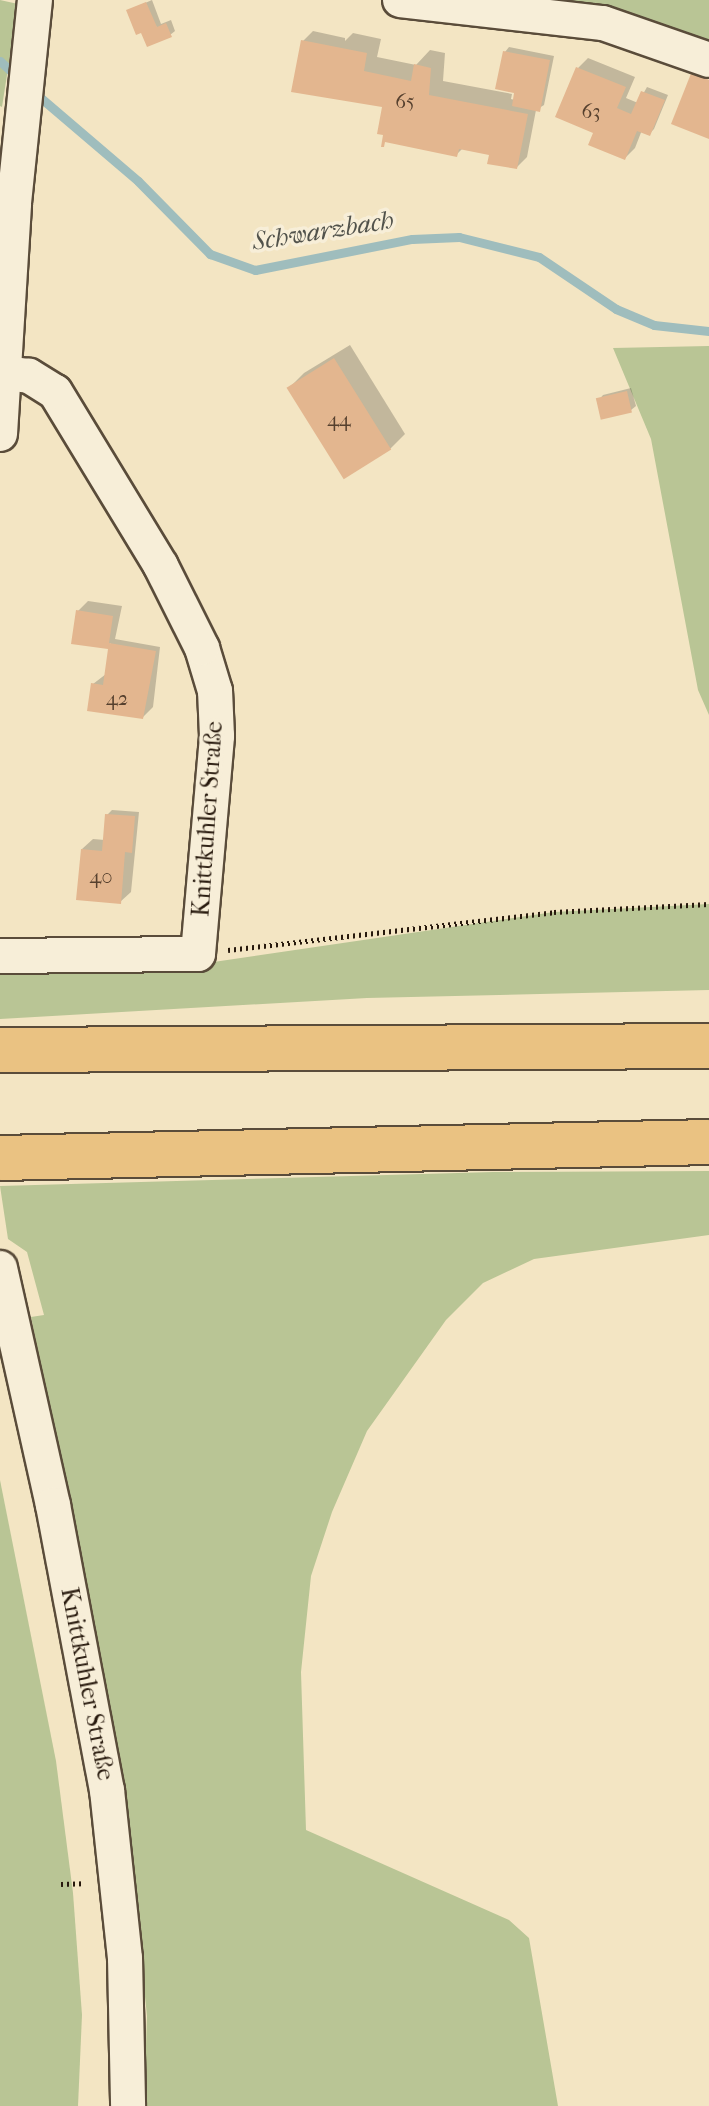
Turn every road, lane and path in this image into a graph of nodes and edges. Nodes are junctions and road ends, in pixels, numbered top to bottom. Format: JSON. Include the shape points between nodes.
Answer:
{"nodes":[{"id":1,"x":35,"y":0,"type":"edge"},
{"id":2,"x":400,"y":0,"type":"edge"},
{"id":3,"x":709,"y":60,"type":"edge"},
{"id":4,"x":8,"y":180,"type":"edge"},
{"id":5,"x":4,"y":373,"type":"junction"},
{"id":6,"x":0,"y":434,"type":"edge"},
{"id":7,"x":709,"y":904,"type":"edge"},
{"id":8,"x":198,"y":954,"type":"junction"},
{"id":9,"x":0,"y":956,"type":"edge"},
{"id":10,"x":709,"y":1046,"type":"edge"},
{"id":11,"x":0,"y":1050,"type":"edge"},
{"id":12,"x":709,"y":1142,"type":"edge"},
{"id":13,"x":3,"y":1158,"type":"edge"},
{"id":14,"x":0,"y":1272,"type":"edge"},
{"id":15,"x":128,"y":2106,"type":"edge"}],
"edges":[{"from":1,"to":4,"type":"street","via":[[22,116]]},
{"from":2,"to":3,"type":"street","via":[[603,23]]},
{"from":4,"to":5,"type":"street"},
{"from":5,"to":6,"type":"street"},
{"from":5,"to":8,"type":"street","name":"Knittkuhler Straße","via":[[29,376],[55,392],[167,577],[202,648],[215,691],[217,736]]},
{"from":7,"to":8,"type":"path","via":[[554,912]]},
{"from":8,"to":9,"type":"street"},
{"from":10,"to":11,"type":"highway"},
{"from":12,"to":13,"type":"highway"},
{"from":14,"to":15,"type":"street","name":"Knittkuhler Straße","via":[[53,1505],[107,1790],[125,1958]]}]}
